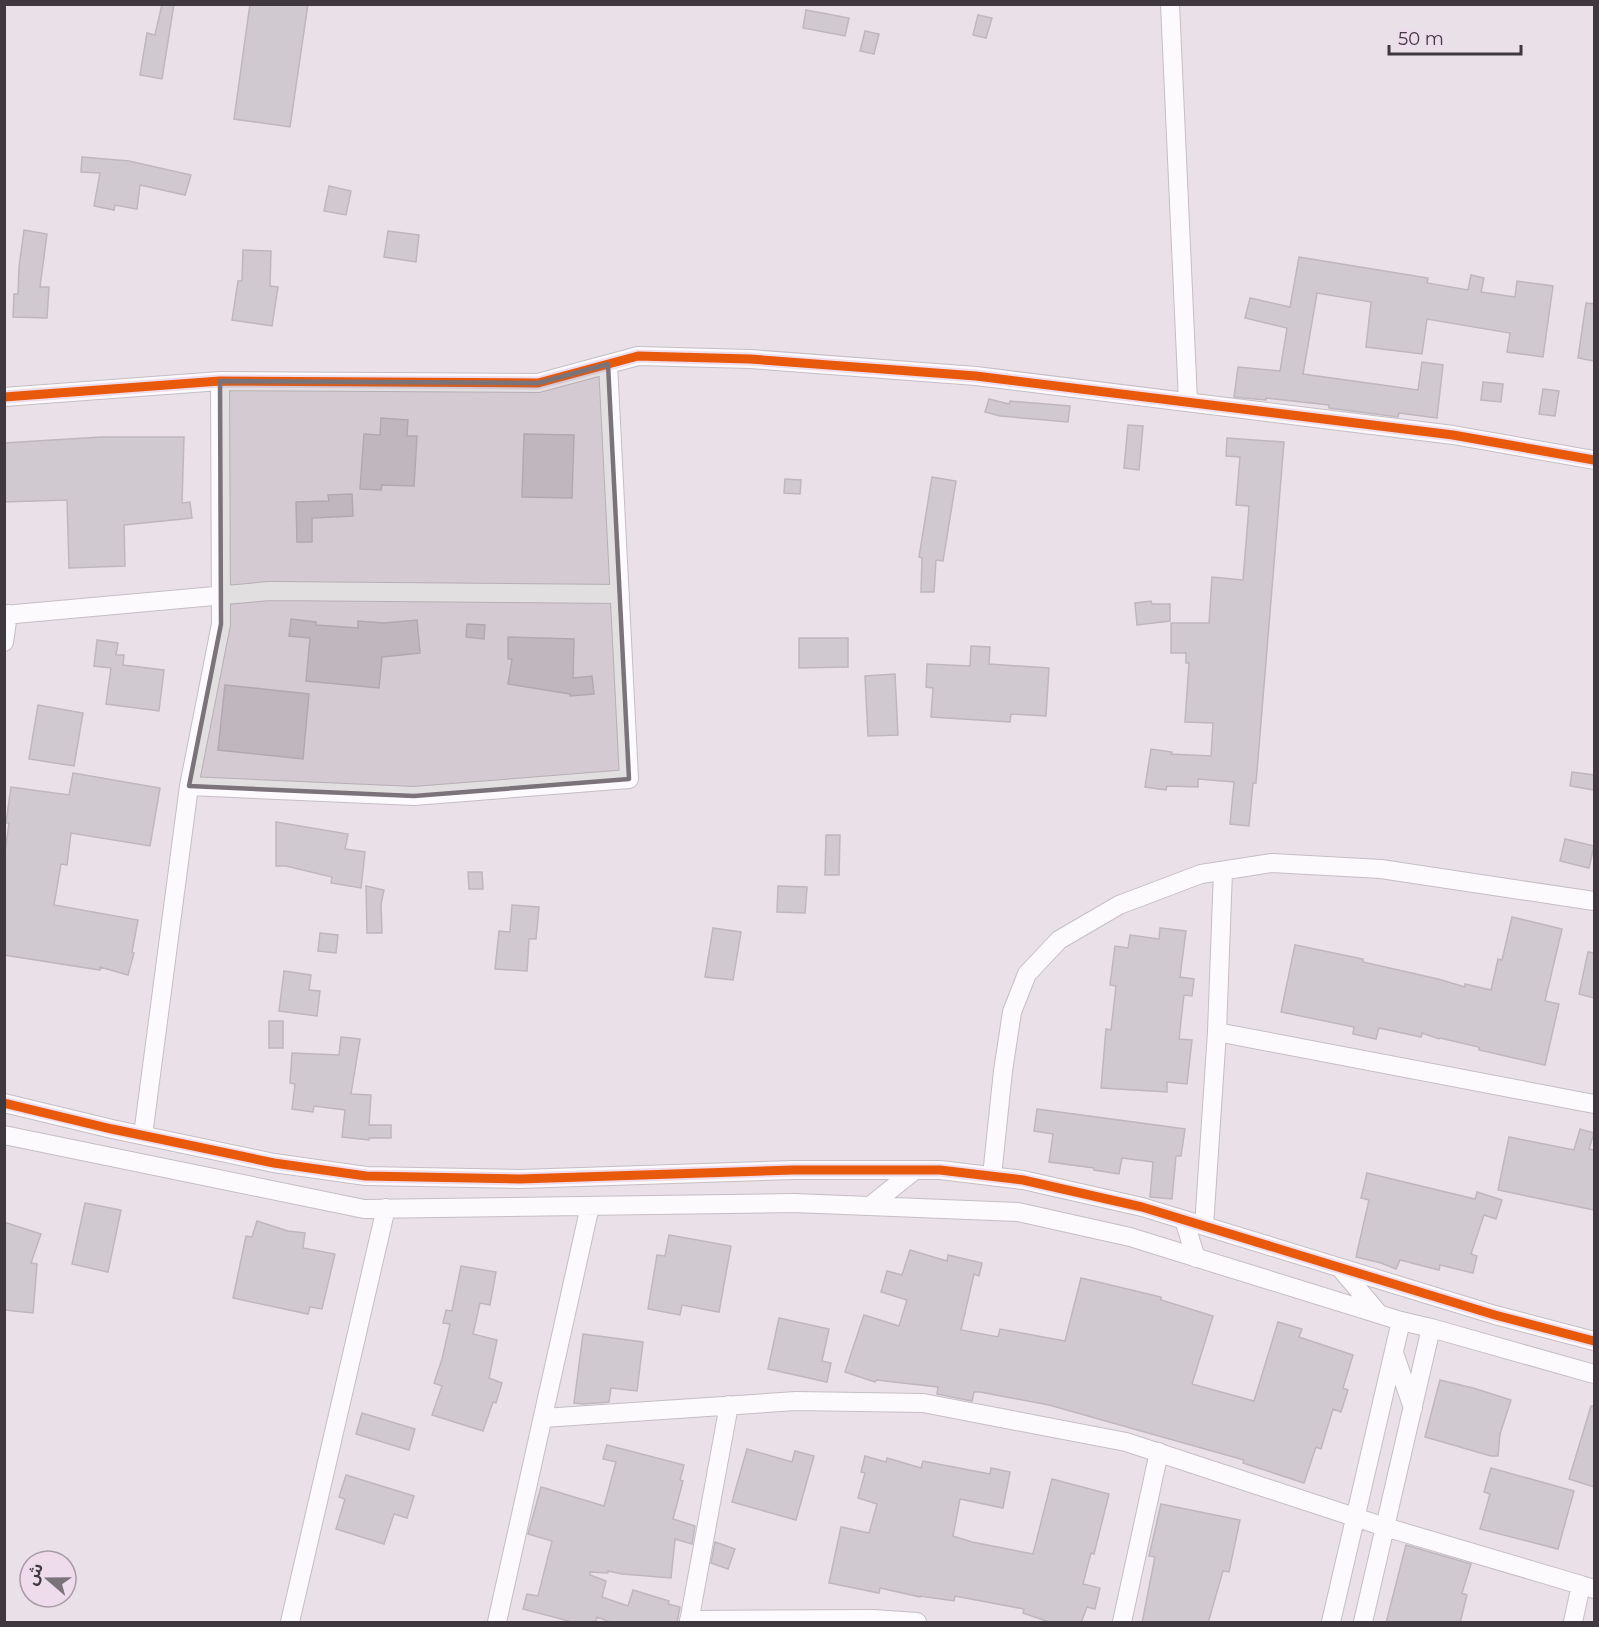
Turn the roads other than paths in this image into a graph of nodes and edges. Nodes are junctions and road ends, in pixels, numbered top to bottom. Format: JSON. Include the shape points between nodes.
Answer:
{"nodes":[{"id":1,"x":1170,"y":4,"type":"edge"},
{"id":2,"x":608,"y":364,"type":"junction"},
{"id":3,"x":220,"y":381,"type":"junction"},
{"id":4,"x":4,"y":397,"type":"edge"},
{"id":5,"x":1188,"y":401,"type":"junction"},
{"id":6,"x":1594,"y":460,"type":"edge"},
{"id":7,"x":620,"y":594,"type":"junction"},
{"id":8,"x":221,"y":596,"type":"junction"},
{"id":9,"x":6,"y":615,"type":"edge"},
{"id":10,"x":4,"y":642,"type":"edge"},
{"id":11,"x":189,"y":786,"type":"junction"},
{"id":12,"x":1223,"y":871,"type":"junction"},
{"id":13,"x":1594,"y":901,"type":"edge"},
{"id":14,"x":1217,"y":1032,"type":"junction"},
{"id":15,"x":4,"y":1103,"type":"edge"},
{"id":16,"x":1594,"y":1104,"type":"edge"},
{"id":17,"x":4,"y":1135,"type":"edge"},
{"id":18,"x":142,"y":1136,"type":"junction"},
{"id":19,"x":915,"y":1170,"type":"junction"},
{"id":20,"x":992,"y":1176,"type":"junction"},
{"id":21,"x":590,"y":1206,"type":"junction"},
{"id":22,"x":870,"y":1206,"type":"junction"},
{"id":23,"x":386,"y":1208,"type":"junction"},
{"id":24,"x":1184,"y":1220,"type":"junction"},
{"id":25,"x":1204,"y":1226,"type":"junction"},
{"id":26,"x":1196,"y":1258,"type":"junction"},
{"id":27,"x":1340,"y":1268,"type":"junction"},
{"id":28,"x":1379,"y":1314,"type":"junction"},
{"id":29,"x":1401,"y":1321,"type":"junction"},
{"id":30,"x":1431,"y":1328,"type":"junction"},
{"id":31,"x":1594,"y":1341,"type":"edge"},
{"id":32,"x":1394,"y":1353,"type":"junction"},
{"id":33,"x":1594,"y":1374,"type":"edge"},
{"id":34,"x":729,"y":1406,"type":"junction"},
{"id":35,"x":1413,"y":1408,"type":"junction"},
{"id":36,"x":543,"y":1418,"type":"junction"},
{"id":37,"x":1158,"y":1452,"type":"junction"},
{"id":38,"x":1356,"y":1516,"type":"junction"},
{"id":39,"x":1385,"y":1527,"type":"junction"},
{"id":40,"x":1588,"y":1587,"type":"edge"},
{"id":41,"x":689,"y":1621,"type":"edge"},
{"id":42,"x":290,"y":1623,"type":"edge"},
{"id":43,"x":497,"y":1623,"type":"edge"},
{"id":44,"x":917,"y":1623,"type":"edge"},
{"id":45,"x":1122,"y":1623,"type":"edge"},
{"id":46,"x":1331,"y":1623,"type":"edge"},
{"id":47,"x":1364,"y":1623,"type":"edge"},
{"id":48,"x":1573,"y":1623,"type":"edge"}],
"edges":[{"from":1,"to":5,"type":"street"},
{"from":2,"to":3,"type":"street","via":[[538,383]]},
{"from":2,"to":5,"type":"street","via":[[638,356],[750,359],[976,376]]},
{"from":2,"to":7,"type":"street"},
{"from":3,"to":4,"type":"street"},
{"from":3,"to":8,"type":"street"},
{"from":5,"to":6,"type":"street","via":[[1453,435]]},
{"from":7,"to":8,"type":"street","via":[[269,591]]},
{"from":7,"to":11,"type":"street","via":[[629,779],[414,796]]},
{"from":8,"to":9,"type":"street"},
{"from":8,"to":11,"type":"street","via":[[221,624]]},
{"from":9,"to":10,"type":"street"},
{"from":11,"to":18,"type":"street"},
{"from":12,"to":13,"type":"street","via":[[1272,863],[1381,868]]},
{"from":12,"to":14,"type":"street"},
{"from":12,"to":20,"type":"street","via":[[1201,874],[1119,905],[1059,940],[1027,974],[1012,1012]]},
{"from":14,"to":16,"type":"street"},
{"from":14,"to":25,"type":"street"},
{"from":15,"to":18,"type":"street"},
{"from":17,"to":23,"type":"street","via":[[364,1209]]},
{"from":18,"to":19,"type":"street","via":[[274,1163],[366,1176],[520,1179]]},
{"from":19,"to":20,"type":"street"},
{"from":19,"to":22,"type":"street"},
{"from":20,"to":24,"type":"street","via":[[1142,1207]]},
{"from":21,"to":22,"type":"street"},
{"from":21,"to":23,"type":"street"},
{"from":21,"to":36,"type":"street"},
{"from":22,"to":26,"type":"street","via":[[1018,1212]]},
{"from":23,"to":42,"type":"street"},
{"from":24,"to":25,"type":"street"},
{"from":24,"to":26,"type":"street"},
{"from":25,"to":27,"type":"street"},
{"from":26,"to":28,"type":"street"},
{"from":27,"to":28,"type":"street"},
{"from":27,"to":31,"type":"street"},
{"from":28,"to":29,"type":"street"},
{"from":29,"to":30,"type":"street"},
{"from":29,"to":32,"type":"street"},
{"from":30,"to":33,"type":"street"},
{"from":30,"to":35,"type":"street"},
{"from":32,"to":35,"type":"street"},
{"from":32,"to":38,"type":"street"},
{"from":34,"to":36,"type":"street"},
{"from":34,"to":37,"type":"street","via":[[796,1401],[923,1403],[1126,1442]]},
{"from":34,"to":41,"type":"street"},
{"from":35,"to":39,"type":"street"},
{"from":36,"to":43,"type":"street"},
{"from":37,"to":38,"type":"street"},
{"from":37,"to":45,"type":"street"},
{"from":38,"to":39,"type":"street"},
{"from":38,"to":46,"type":"street"},
{"from":39,"to":40,"type":"street"},
{"from":39,"to":47,"type":"street"},
{"from":40,"to":48,"type":"street"},
{"from":41,"to":44,"type":"street","via":[[873,1619]]}]}
